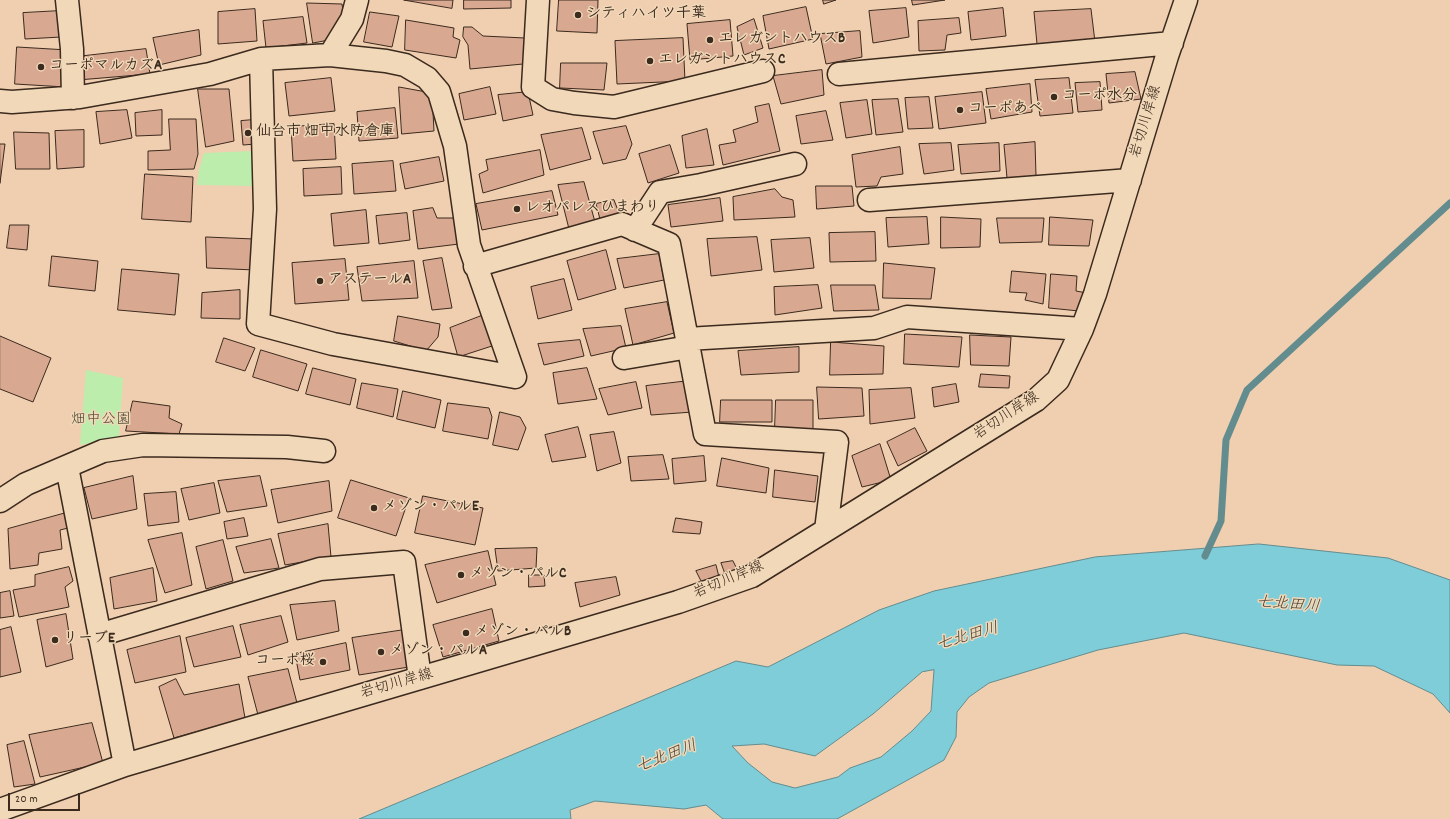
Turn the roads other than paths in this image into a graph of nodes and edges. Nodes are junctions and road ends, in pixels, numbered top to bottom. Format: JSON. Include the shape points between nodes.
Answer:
{"nodes":[{"id":1,"x":67,"y":0,"type":"edge"},
{"id":2,"x":358,"y":0,"type":"edge"},
{"id":3,"x":538,"y":0,"type":"edge"},
{"id":4,"x":1186,"y":0,"type":"edge"},
{"id":5,"x":1172,"y":43,"type":"junction"},
{"id":6,"x":330,"y":56,"type":"junction"},
{"id":7,"x":261,"y":59,"type":"junction"},
{"id":8,"x":763,"y":71,"type":"dead end"},
{"id":9,"x":839,"y":74,"type":"dead end"},
{"id":10,"x":73,"y":98,"type":"junction"},
{"id":11,"x":0,"y":101,"type":"edge"},
{"id":12,"x":795,"y":164,"type":"dead end"},
{"id":13,"x":1130,"y":180,"type":"junction"},
{"id":14,"x":869,"y":200,"type":"dead end"},
{"id":15,"x":635,"y":230,"type":"junction"},
{"id":16,"x":476,"y":266,"type":"junction"},
{"id":17,"x":1082,"y":329,"type":"junction"},
{"id":18,"x":688,"y":343,"type":"junction"},
{"id":19,"x":624,"y":358,"type":"dead end"},
{"id":20,"x":324,"y":451,"type":"dead end"},
{"id":21,"x":67,"y":467,"type":"junction"},
{"id":22,"x":0,"y":501,"type":"edge"},
{"id":23,"x":826,"y":530,"type":"junction"},
{"id":24,"x":99,"y":635,"type":"junction"},
{"id":25,"x":420,"y":678,"type":"junction"},
{"id":26,"x":124,"y":765,"type":"junction"},
{"id":27,"x":0,"y":810,"type":"edge"}],
"edges":[{"from":1,"to":10,"type":"street","via":[[72,48]]},
{"from":2,"to":6,"type":"street","via":[[352,19]]},
{"from":3,"to":8,"type":"street","via":[[533,86],[552,99],[614,107]]},
{"from":4,"to":5,"type":"street","name":"岩切川岸線"},
{"from":5,"to":9,"type":"street"},
{"from":5,"to":13,"type":"street","name":"岩切川岸線"},
{"from":6,"to":7,"type":"street"},
{"from":6,"to":16,"type":"street","via":[[405,65],[427,78],[439,92],[455,146],[469,245]]},
{"from":7,"to":10,"type":"street","via":[[210,74]]},
{"from":7,"to":16,"type":"street","via":[[265,209],[258,324],[333,344],[515,377]]},
{"from":10,"to":11,"type":"street"},
{"from":12,"to":15,"type":"street","via":[[660,192]]},
{"from":13,"to":14,"type":"street"},
{"from":13,"to":17,"type":"street","name":"岩切川岸線"},
{"from":15,"to":16,"type":"street","via":[[622,224]]},
{"from":15,"to":18,"type":"street","via":[[669,244]]},
{"from":17,"to":18,"type":"street","via":[[907,317],[874,328]]},
{"from":17,"to":23,"type":"street","name":"岩切川岸線","via":[[1058,380],[1036,400]]},
{"from":18,"to":19,"type":"street"},
{"from":18,"to":23,"type":"street","via":[[705,434],[837,442]]},
{"from":20,"to":21,"type":"street","via":[[287,447],[143,445],[103,451]]},
{"from":21,"to":22,"type":"street","via":[[26,484]]},
{"from":21,"to":24,"type":"street"},
{"from":23,"to":25,"type":"street","name":"岩切川岸線","via":[[752,576],[678,602]]},
{"from":24,"to":25,"type":"street","via":[[320,569],[404,562]]},
{"from":24,"to":26,"type":"street"},
{"from":25,"to":26,"type":"street","name":"岩切川岸線"},
{"from":26,"to":27,"type":"street","name":"岩切川岸線"}]}
